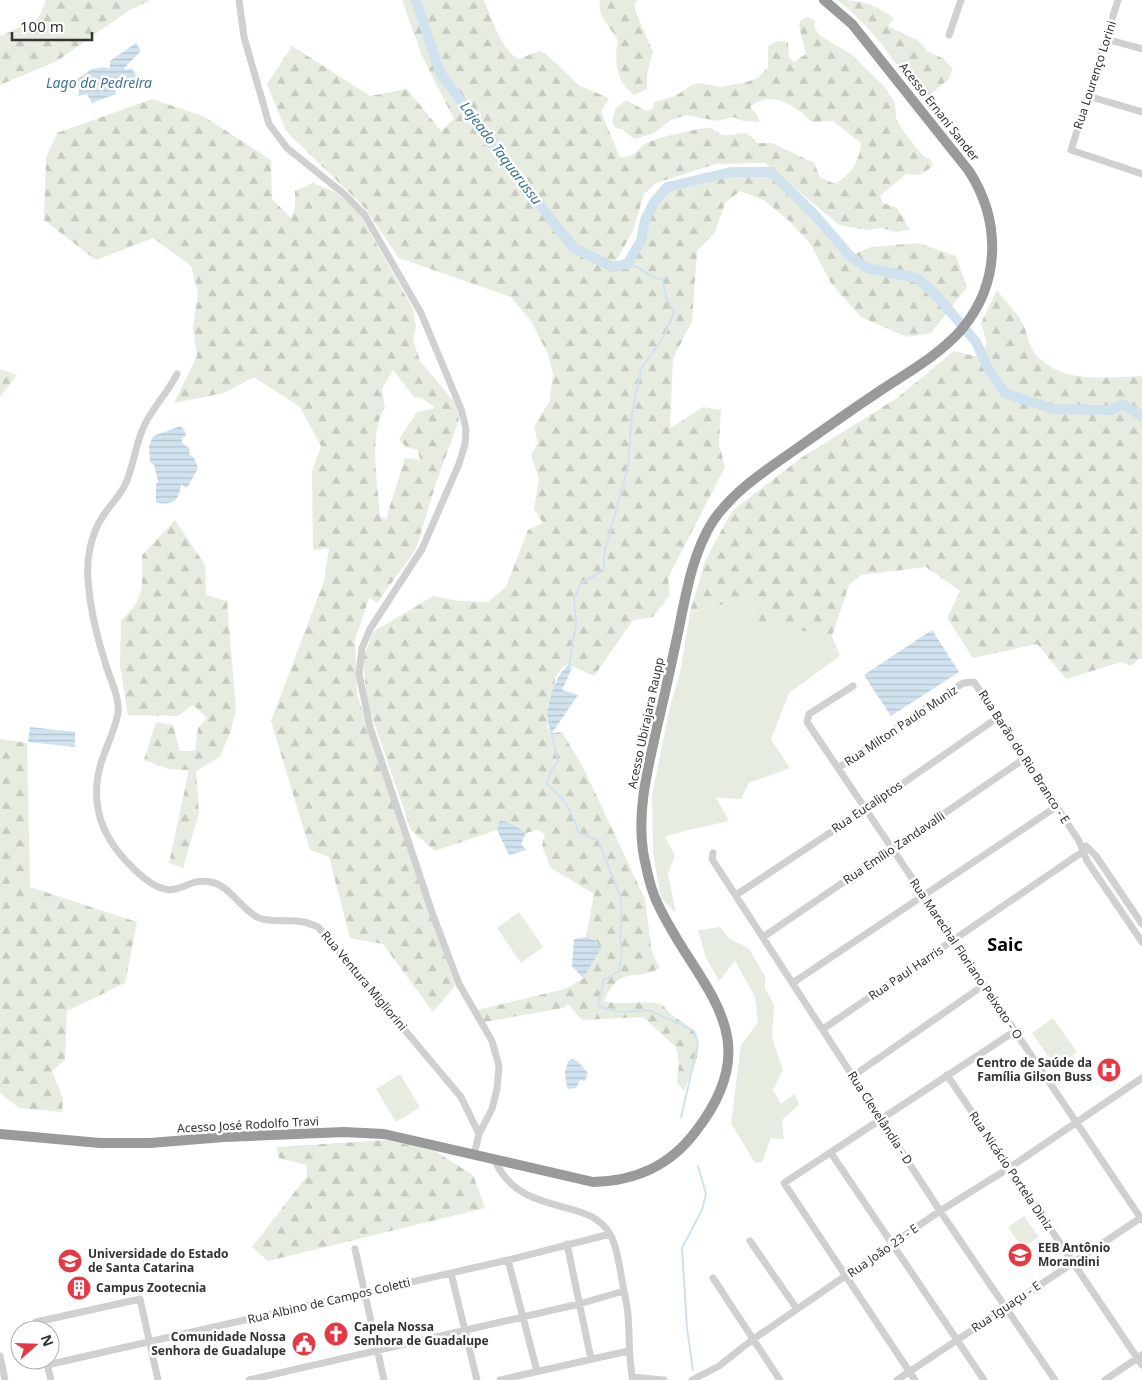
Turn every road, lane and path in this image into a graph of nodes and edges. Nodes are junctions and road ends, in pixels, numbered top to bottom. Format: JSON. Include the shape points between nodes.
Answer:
{"nodes":[{"id":1,"x":238,"y":0,"type":"edge"},
{"id":2,"x":824,"y":0,"type":"edge"},
{"id":3,"x":962,"y":0,"type":"edge"},
{"id":4,"x":1118,"y":0,"type":"edge"},
{"id":5,"x":949,"y":35,"type":"dead end"},
{"id":6,"x":1106,"y":39,"type":"junction"},
{"id":7,"x":1142,"y":50,"type":"edge"},
{"id":8,"x":1088,"y":96,"type":"junction"},
{"id":9,"x":1142,"y":112,"type":"edge"},
{"id":10,"x":1142,"y":174,"type":"edge"},
{"id":11,"x":922,"y":364,"type":"joint"},
{"id":12,"x":177,"y":374,"type":"dead end"},
{"id":13,"x":963,"y":683,"type":"joint"},
{"id":14,"x":853,"y":686,"type":"dead end"},
{"id":15,"x":997,"y":718,"type":"junction"},
{"id":16,"x":1024,"y":759,"type":"junction"},
{"id":17,"x":838,"y":768,"type":"junction"},
{"id":18,"x":1056,"y":806,"type":"junction"},
{"id":19,"x":866,"y":809,"type":"junction"},
{"id":20,"x":1085,"y":849,"type":"junction"},
{"id":21,"x":893,"y":850,"type":"junction"},
{"id":22,"x":713,"y":853,"type":"dead end"},
{"id":23,"x":736,"y":895,"type":"junction"},
{"id":24,"x":923,"y":895,"type":"junction"},
{"id":25,"x":1142,"y":924,"type":"edge"},
{"id":26,"x":763,"y":937,"type":"junction"},
{"id":27,"x":954,"y":941,"type":"junction"},
{"id":28,"x":1142,"y":942,"type":"edge"},
{"id":29,"x":794,"y":982,"type":"junction"},
{"id":30,"x":984,"y":986,"type":"junction"},
{"id":31,"x":823,"y":1029,"type":"junction"},
{"id":32,"x":1015,"y":1031,"type":"junction"},
{"id":33,"x":947,"y":1075,"type":"junction"},
{"id":34,"x":853,"y":1076,"type":"junction"},
{"id":35,"x":1142,"y":1078,"type":"edge"},
{"id":36,"x":882,"y":1120,"type":"junction"},
{"id":37,"x":1077,"y":1123,"type":"junction"},
{"id":38,"x":0,"y":1134,"type":"edge"},
{"id":39,"x":479,"y":1134,"type":"junction"},
{"id":40,"x":831,"y":1153,"type":"junction"},
{"id":41,"x":474,"y":1155,"type":"junction"},
{"id":42,"x":495,"y":1161,"type":"junction"},
{"id":43,"x":1009,"y":1168,"type":"junction"},
{"id":44,"x":940,"y":1211,"type":"junction"},
{"id":45,"x":1142,"y":1219,"type":"edge"},
{"id":46,"x":610,"y":1234,"type":"junction"},
{"id":47,"x":750,"y":1241,"type":"dead end"},
{"id":48,"x":567,"y":1244,"type":"junction"},
{"id":49,"x":893,"y":1244,"type":"junction"},
{"id":50,"x":355,"y":1249,"type":"dead end"},
{"id":51,"x":508,"y":1260,"type":"junction"},
{"id":52,"x":1073,"y":1263,"type":"junction"},
{"id":53,"x":451,"y":1273,"type":"junction"},
{"id":54,"x":713,"y":1278,"type":"dead end"},
{"id":55,"x":845,"y":1278,"type":"junction"},
{"id":56,"x":624,"y":1291,"type":"junction"},
{"id":57,"x":365,"y":1292,"type":"junction"},
{"id":58,"x":579,"y":1304,"type":"junction"},
{"id":59,"x":1007,"y":1307,"type":"junction"},
{"id":60,"x":798,"y":1308,"type":"junction"},
{"id":61,"x":523,"y":1317,"type":"junction"},
{"id":62,"x":60,"y":1320,"type":"edge"},
{"id":63,"x":465,"y":1330,"type":"junction"},
{"id":64,"x":752,"y":1340,"type":"junction"},
{"id":65,"x":957,"y":1340,"type":"junction"},
{"id":66,"x":149,"y":1342,"type":"junction"},
{"id":67,"x":378,"y":1350,"type":"junction"},
{"id":68,"x":628,"y":1351,"type":"junction"},
{"id":69,"x":0,"y":1356,"type":"edge"},
{"id":70,"x":1140,"y":1356,"type":"edge"},
{"id":71,"x":60,"y":1360,"type":"edge"},
{"id":72,"x":591,"y":1360,"type":"junction"},
{"id":73,"x":1142,"y":1365,"type":"edge"},
{"id":74,"x":537,"y":1371,"type":"junction"},
{"id":75,"x":909,"y":1372,"type":"junction"},
{"id":76,"x":633,"y":1379,"type":"edge"},
{"id":77,"x":5,"y":1380,"type":"edge"},
{"id":78,"x":158,"y":1380,"type":"edge"},
{"id":79,"x":248,"y":1380,"type":"edge"},
{"id":80,"x":384,"y":1380,"type":"edge"},
{"id":81,"x":478,"y":1380,"type":"edge"},
{"id":82,"x":500,"y":1380,"type":"edge"},
{"id":83,"x":664,"y":1380,"type":"edge"},
{"id":84,"x":692,"y":1380,"type":"edge"},
{"id":85,"x":780,"y":1380,"type":"edge"},
{"id":86,"x":897,"y":1380,"type":"edge"},
{"id":87,"x":915,"y":1380,"type":"edge"},
{"id":88,"x":984,"y":1380,"type":"edge"},
{"id":89,"x":1055,"y":1380,"type":"edge"},
{"id":90,"x":1105,"y":1380,"type":"edge"}],
"edges":[{"from":1,"to":39,"type":"street","via":[[244,37],[269,124],[287,148],[364,214],[421,313],[462,409],[466,429],[459,464],[422,549],[370,629],[362,648],[359,674],[370,727],[436,922],[459,984],[492,1041],[499,1066],[492,1109]]},
{"from":2,"to":11,"type":"highway","name":"Acesso Ernani Sander","via":[[852,24],[970,171],[989,212],[993,230],[992,261],[982,294],[969,320]]},
{"from":3,"to":5,"type":"street"},
{"from":4,"to":6,"type":"street","name":"Rua Lourenço Lorini"},
{"from":6,"to":7,"type":"street"},
{"from":6,"to":8,"type":"street","name":"Rua Lourenço Lorini"},
{"from":8,"to":9,"type":"street"},
{"from":8,"to":10,"type":"street","name":"Rua Lourenço Lorini","via":[[1071,150]]},
{"from":11,"to":42,"type":"highway","name":"Acesso Ubirajara Raupp","via":[[750,481],[713,521],[700,546],[687,588],[641,805],[642,847],[657,902],[726,1024],[728,1066],[712,1108],[684,1146],[657,1168],[629,1179],[593,1182]]},
{"from":12,"to":39,"type":"street","name":"Rua Ventura Migliorini","via":[[145,423],[127,481],[103,515],[89,556],[88,581],[93,610],[118,713],[100,765],[95,794],[100,822],[116,847],[144,878],[159,888],[178,890],[194,882],[210,882],[222,887],[260,919],[304,922],[318,927],[461,1097]]},
{"from":13,"to":15,"type":"street","name":"Rua Barão do Rio Branco - E","via":[[974,682]]},
{"from":13,"to":17,"type":"street","name":"Rua Milton Paulo Muniz"},
{"from":14,"to":17,"type":"street","name":"Rua Marechal Floriano Peixoto - O","via":[[809,714],[807,722]]},
{"from":15,"to":16,"type":"street","name":"Rua Barão do Rio Branco - E"},
{"from":15,"to":19,"type":"street","name":"Rua Eucaliptos"},
{"from":16,"to":18,"type":"street","name":"Rua Barão do Rio Branco - E"},
{"from":16,"to":21,"type":"street","name":"Rua Emílio Zandavalli"},
{"from":17,"to":19,"type":"street","name":"Rua Marechal Floriano Peixoto - O"},
{"from":18,"to":20,"type":"street","name":"Rua Barão do Rio Branco - E"},
{"from":18,"to":24,"type":"street"},
{"from":19,"to":21,"type":"street","name":"Rua Marechal Floriano Peixoto - O"},
{"from":19,"to":23,"type":"street","name":"Rua Eucaliptos"},
{"from":20,"to":25,"type":"street","name":"Rua Barão do Rio Branco - E","via":[[1096,856]]},
{"from":20,"to":27,"type":"street","name":"Rua Paul Harris"},
{"from":20,"to":28,"type":"street","name":"Rua Barão do Rio Branco - E"},
{"from":21,"to":24,"type":"street","name":"Rua Marechal Floriano Peixoto - O"},
{"from":21,"to":26,"type":"street","name":"Rua Emílio Zandavalli"},
{"from":22,"to":23,"type":"street","name":"Rua Clevelândia - D","via":[[712,859]]},
{"from":23,"to":26,"type":"street","name":"Rua Clevelândia - D"},
{"from":24,"to":27,"type":"street","name":"Rua Marechal Floriano Peixoto - O"},
{"from":24,"to":29,"type":"street"},
{"from":26,"to":29,"type":"street","name":"Rua Clevelândia - D"},
{"from":27,"to":30,"type":"street","name":"Rua Marechal Floriano Peixoto - O"},
{"from":27,"to":31,"type":"street","name":"Rua Paul Harris"},
{"from":29,"to":31,"type":"street","name":"Rua Clevelândia - D"},
{"from":30,"to":32,"type":"street","name":"Rua Marechal Floriano Peixoto - O"},
{"from":30,"to":34,"type":"street"},
{"from":31,"to":34,"type":"street","name":"Rua Clevelândia - D"},
{"from":32,"to":33,"type":"street"},
{"from":32,"to":37,"type":"street","name":"Rua Marechal Floriano Peixoto - O"},
{"from":33,"to":36,"type":"street"},
{"from":33,"to":43,"type":"street","name":"Rua Nicácio Portela Diniz"},
{"from":34,"to":36,"type":"street","name":"Rua Clevelândia - D"},
{"from":35,"to":37,"type":"street","name":"Rua João 23 - E"},
{"from":36,"to":40,"type":"street"},
{"from":36,"to":44,"type":"street","name":"Rua Clevelândia - D"},
{"from":37,"to":43,"type":"street","name":"Rua João 23 - E"},
{"from":37,"to":45,"type":"street","name":"Rua Marechal Floriano Peixoto - O"},
{"from":38,"to":41,"type":"highway","name":"Acesso José Rodolfo Travi","via":[[100,1143],[150,1143],[344,1132],[419,1140]]},
{"from":39,"to":41,"type":"street"},
{"from":40,"to":49,"type":"street"},
{"from":40,"to":55,"type":"street","via":[[784,1183]]},
{"from":41,"to":42,"type":"highway","name":"Acesso José Rodolfo Travi"},
{"from":42,"to":46,"type":"street","via":[[502,1174],[522,1194],[594,1217]]},
{"from":43,"to":44,"type":"street","name":"Rua João 23 - E"},
{"from":43,"to":52,"type":"street","name":"Rua Nicácio Portela Diniz"},
{"from":44,"to":49,"type":"street","name":"Rua João 23 - E"},
{"from":44,"to":59,"type":"street","name":"Rua Clevelândia - D"},
{"from":45,"to":52,"type":"street","name":"Rua Iguaçu - E"},
{"from":46,"to":48,"type":"street","name":"Rua Albino de Campos Coletti"},
{"from":46,"to":56,"type":"street","via":[[617,1252]]},
{"from":47,"to":60,"type":"street"},
{"from":48,"to":51,"type":"street","name":"Rua Albino de Campos Coletti"},
{"from":48,"to":58,"type":"street"},
{"from":49,"to":55,"type":"street","name":"Rua João 23 - E"},
{"from":49,"to":65,"type":"street"},
{"from":50,"to":57,"type":"street"},
{"from":51,"to":53,"type":"street","name":"Rua Albino de Campos Coletti"},
{"from":51,"to":61,"type":"street"},
{"from":52,"to":59,"type":"street","name":"Rua Iguaçu - E"},
{"from":52,"to":70,"type":"street","name":"Rua Nicácio Portela Diniz"},
{"from":53,"to":57,"type":"street","name":"Rua Albino de Campos Coletti"},
{"from":53,"to":63,"type":"street"},
{"from":54,"to":64,"type":"street"},
{"from":55,"to":60,"type":"street","name":"Rua João 23 - E"},
{"from":55,"to":75,"type":"street"},
{"from":56,"to":58,"type":"street"},
{"from":56,"to":68,"type":"street"},
{"from":57,"to":66,"type":"street","name":"Rua Albino de Campos Coletti"},
{"from":57,"to":67,"type":"street"},
{"from":58,"to":61,"type":"street"},
{"from":58,"to":72,"type":"street"},
{"from":59,"to":65,"type":"street","name":"Rua Iguaçu - E"},
{"from":59,"to":89,"type":"street","name":"Rua Clevelândia - D"},
{"from":60,"to":64,"type":"street","name":"Rua João 23 - E"},
{"from":61,"to":63,"type":"street"},
{"from":61,"to":74,"type":"street"},
{"from":62,"to":66,"type":"street","via":[[140,1299]]},
{"from":63,"to":67,"type":"street"},
{"from":63,"to":81,"type":"street"},
{"from":64,"to":84,"type":"street","name":"Rua João 23 - E","via":[[719,1366]]},
{"from":64,"to":85,"type":"street"},
{"from":65,"to":75,"type":"street","name":"Rua Iguaçu - E"},
{"from":65,"to":88,"type":"street"},
{"from":66,"to":71,"type":"street","name":"Rua Albino de Campos Coletti"},
{"from":66,"to":78,"type":"street"},
{"from":67,"to":79,"type":"street"},
{"from":67,"to":80,"type":"street"},
{"from":68,"to":72,"type":"street"},
{"from":68,"to":76,"type":"street"},
{"from":69,"to":77,"type":"street"},
{"from":70,"to":73,"type":"street","name":"Rua Nicácio Portela Diniz"},
{"from":70,"to":90,"type":"street"},
{"from":72,"to":74,"type":"street"},
{"from":74,"to":82,"type":"street"},
{"from":75,"to":86,"type":"street","name":"Rua Iguaçu - E"},
{"from":75,"to":87,"type":"street"},
{"from":76,"to":83,"type":"street"}]}
